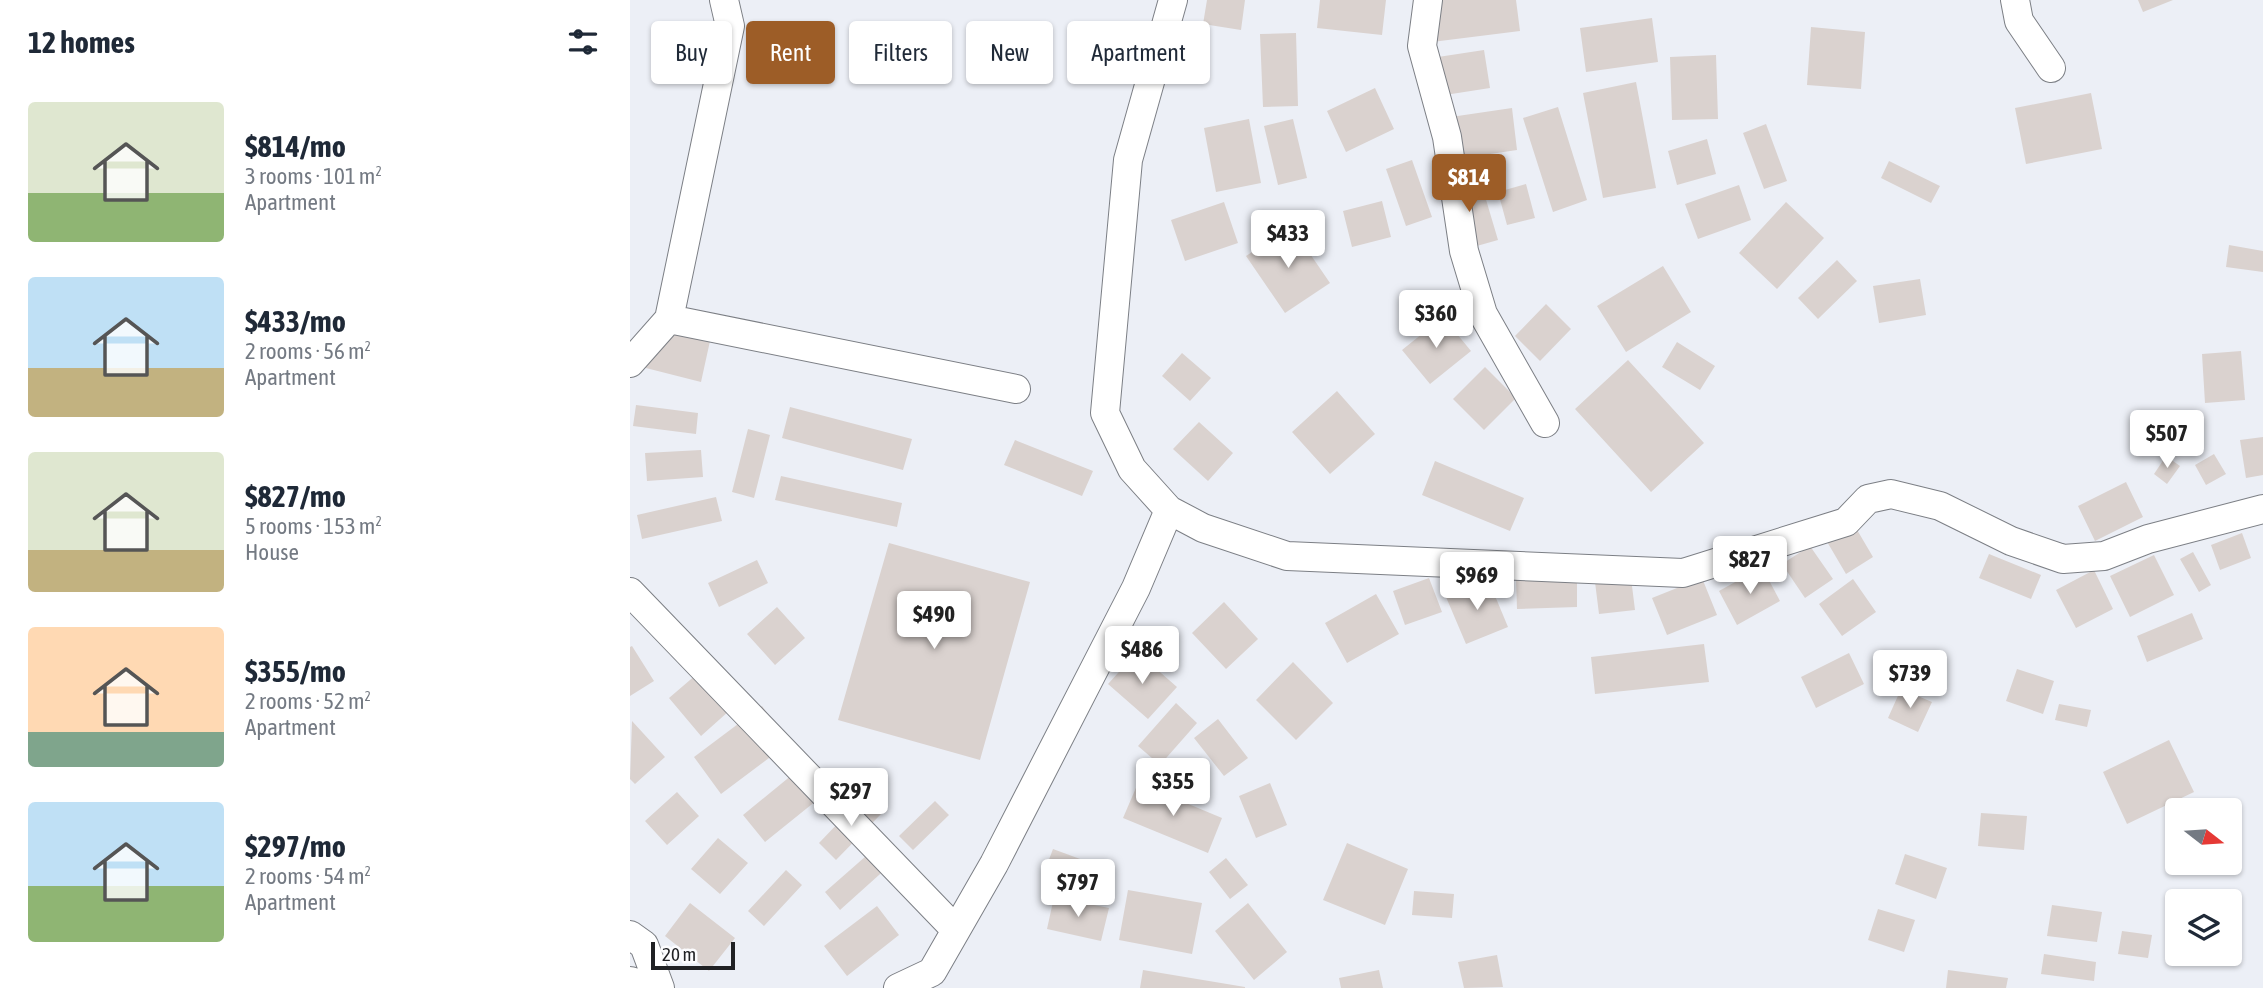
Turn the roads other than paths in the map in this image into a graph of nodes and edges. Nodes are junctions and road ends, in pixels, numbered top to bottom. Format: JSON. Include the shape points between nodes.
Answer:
{"nodes":[{"id":1,"x":724,"y":0,"type":"edge"},
{"id":2,"x":1428,"y":0,"type":"edge"},
{"id":3,"x":2015,"y":0,"type":"edge"},
{"id":4,"x":1168,"y":3,"type":"edge"},
{"id":5,"x":2052,"y":68,"type":"dead end"},
{"id":6,"x":669,"y":318,"type":"junction"},
{"id":7,"x":630,"y":363,"type":"edge"},
{"id":8,"x":1016,"y":388,"type":"dead end"},
{"id":9,"x":1545,"y":423,"type":"dead end"},
{"id":10,"x":2263,"y":509,"type":"edge"},
{"id":11,"x":1169,"y":510,"type":"junction"},
{"id":12,"x":630,"y":592,"type":"edge"},
{"id":13,"x":954,"y":928,"type":"junction"},
{"id":14,"x":630,"y":934,"type":"edge"},
{"id":15,"x":630,"y":981,"type":"edge"},
{"id":16,"x":654,"y":988,"type":"edge"},
{"id":17,"x":660,"y":988,"type":"edge"},
{"id":18,"x":898,"y":988,"type":"edge"}],
"edges":[{"from":1,"to":6,"type":"street","via":[[730,26]]},
{"from":2,"to":9,"type":"street","via":[[1422,46],[1447,137],[1464,251],[1483,314]]},
{"from":3,"to":5,"type":"street","via":[[2020,21]]},
{"from":4,"to":11,"type":"street","via":[[1128,160],[1105,413],[1132,469]]},
{"from":6,"to":7,"type":"street"},
{"from":6,"to":8,"type":"street"},
{"from":10,"to":11,"type":"street","via":[[2148,539],[2105,556],[2063,559],[2011,541],[1940,506],[1891,494],[1868,499],[1846,522],[1683,573],[1287,556],[1203,528]]},
{"from":11,"to":13,"type":"street","via":[[1136,588],[994,864]]},
{"from":12,"to":13,"type":"street"},
{"from":13,"to":18,"type":"street","via":[[932,972]]},
{"from":14,"to":17,"type":"street","via":[[643,945]]},
{"from":15,"to":16,"type":"street"}]}
